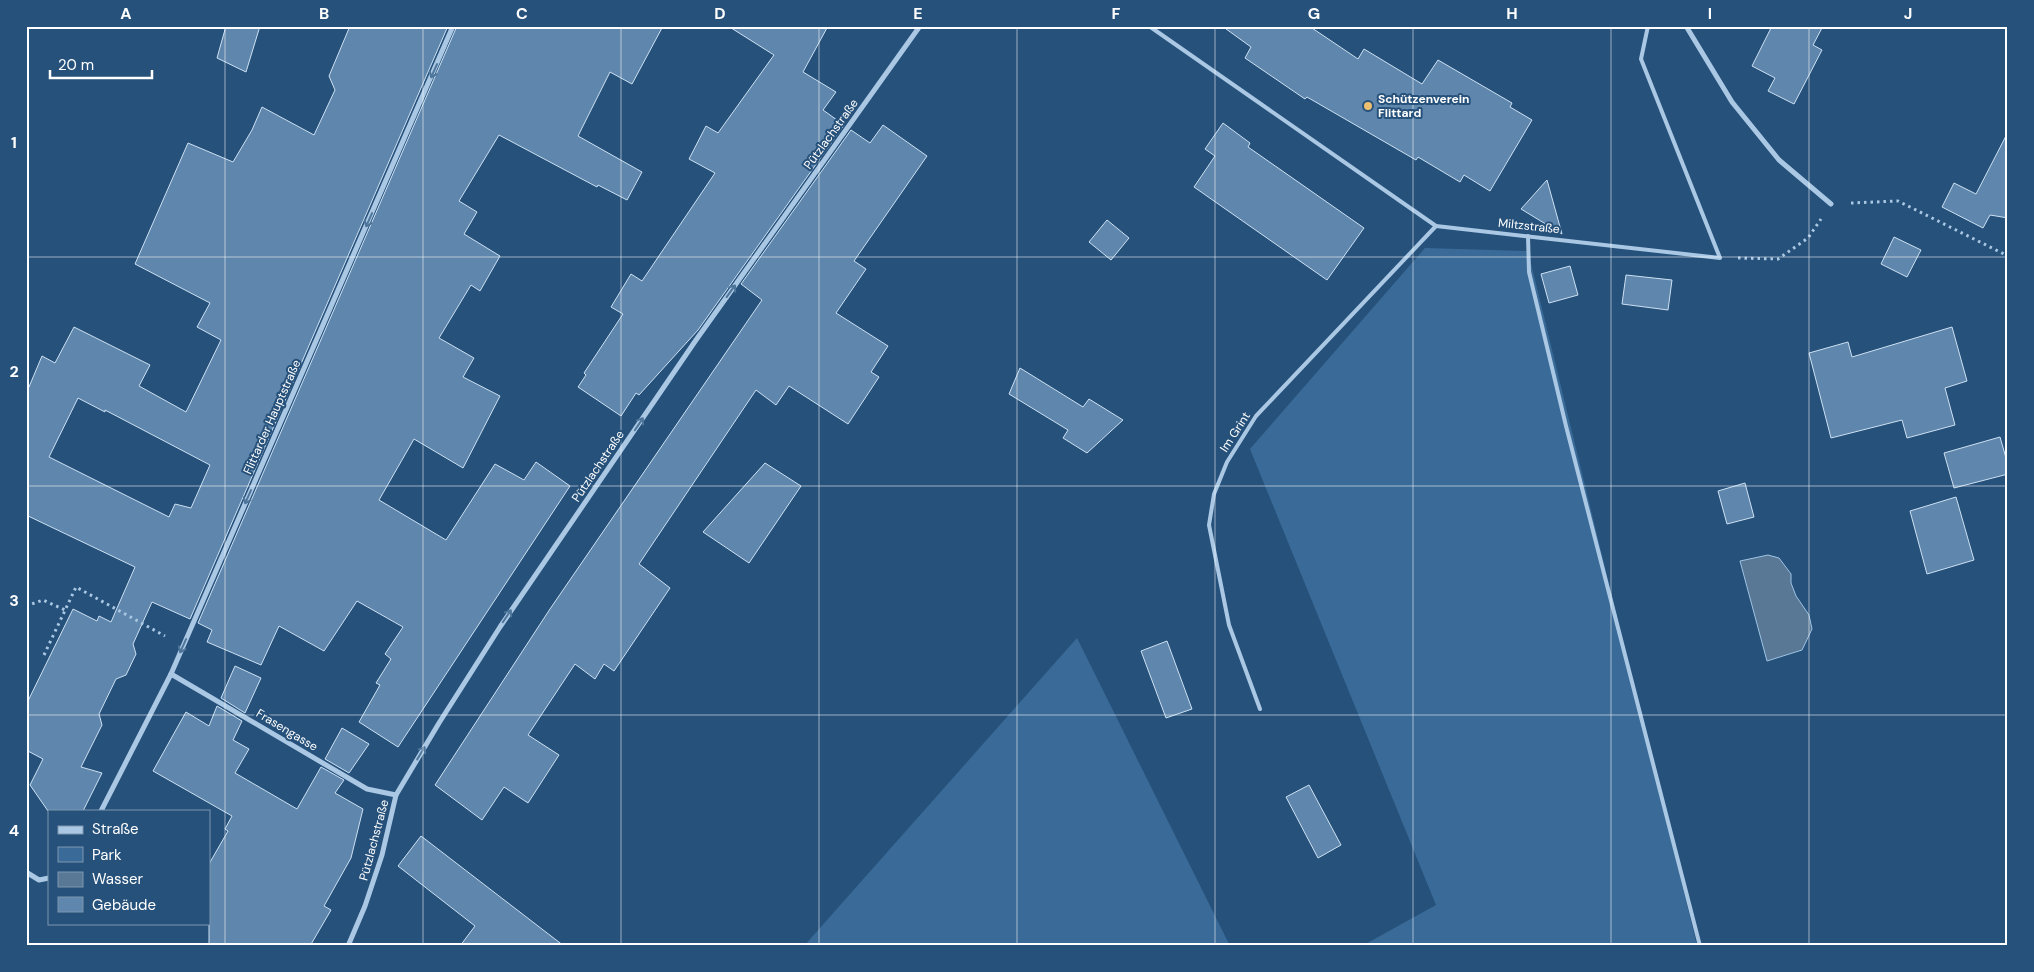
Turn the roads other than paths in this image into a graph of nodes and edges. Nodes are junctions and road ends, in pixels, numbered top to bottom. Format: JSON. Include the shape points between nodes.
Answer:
{"nodes":[{"id":1,"x":453,"y":26,"type":"edge"},
{"id":2,"x":920,"y":26,"type":"edge"},
{"id":3,"x":1149,"y":26,"type":"edge"},
{"id":4,"x":1648,"y":26,"type":"edge"},
{"id":5,"x":1686,"y":26,"type":"edge"},
{"id":6,"x":1831,"y":204,"type":"road end"},
{"id":7,"x":1436,"y":226,"type":"junction"},
{"id":8,"x":1528,"y":236,"type":"junction"},
{"id":9,"x":171,"y":674,"type":"junction"},
{"id":10,"x":1260,"y":709,"type":"dead end"},
{"id":11,"x":396,"y":795,"type":"junction"},
{"id":12,"x":102,"y":810,"type":"edge"},
{"id":13,"x":26,"y":872,"type":"edge"},
{"id":14,"x":48,"y":878,"type":"edge"},
{"id":15,"x":348,"y":946,"type":"edge"},
{"id":16,"x":1700,"y":946,"type":"edge"}],
"edges":[{"from":1,"to":9,"type":"street","name":"Flittarder Hauptstraße","one_way":true},
{"from":11,"to":2,"type":"street","name":"Pützlachstraße","one_way":true,"via":[[506,618],[696,340]]},
{"from":3,"to":7,"type":"lane","name":"Miltzstraße"},
{"from":4,"to":8,"type":"lane","name":"Miltzstraße","via":[[1641,59],[1720,258]]},
{"from":5,"to":6,"type":"street","via":[[1732,102],[1779,160]]},
{"from":7,"to":8,"type":"lane","name":"Miltzstraße"},
{"from":7,"to":10,"type":"lane","name":"Im Grint","via":[[1256,416],[1227,462],[1214,494],[1209,525],[1229,625]]},
{"from":8,"to":16,"type":"lane","via":[[1529,272],[1566,426]]},
{"from":9,"to":11,"type":"street","name":"Frasengasse","via":[[366,789]]},
{"from":9,"to":12,"type":"street","name":"Flittarder Hauptstraße"},
{"from":11,"to":15,"type":"street","name":"Pützlachstraße","via":[[382,854]]},
{"from":13,"to":14,"type":"street","via":[[39,880]]}]}
